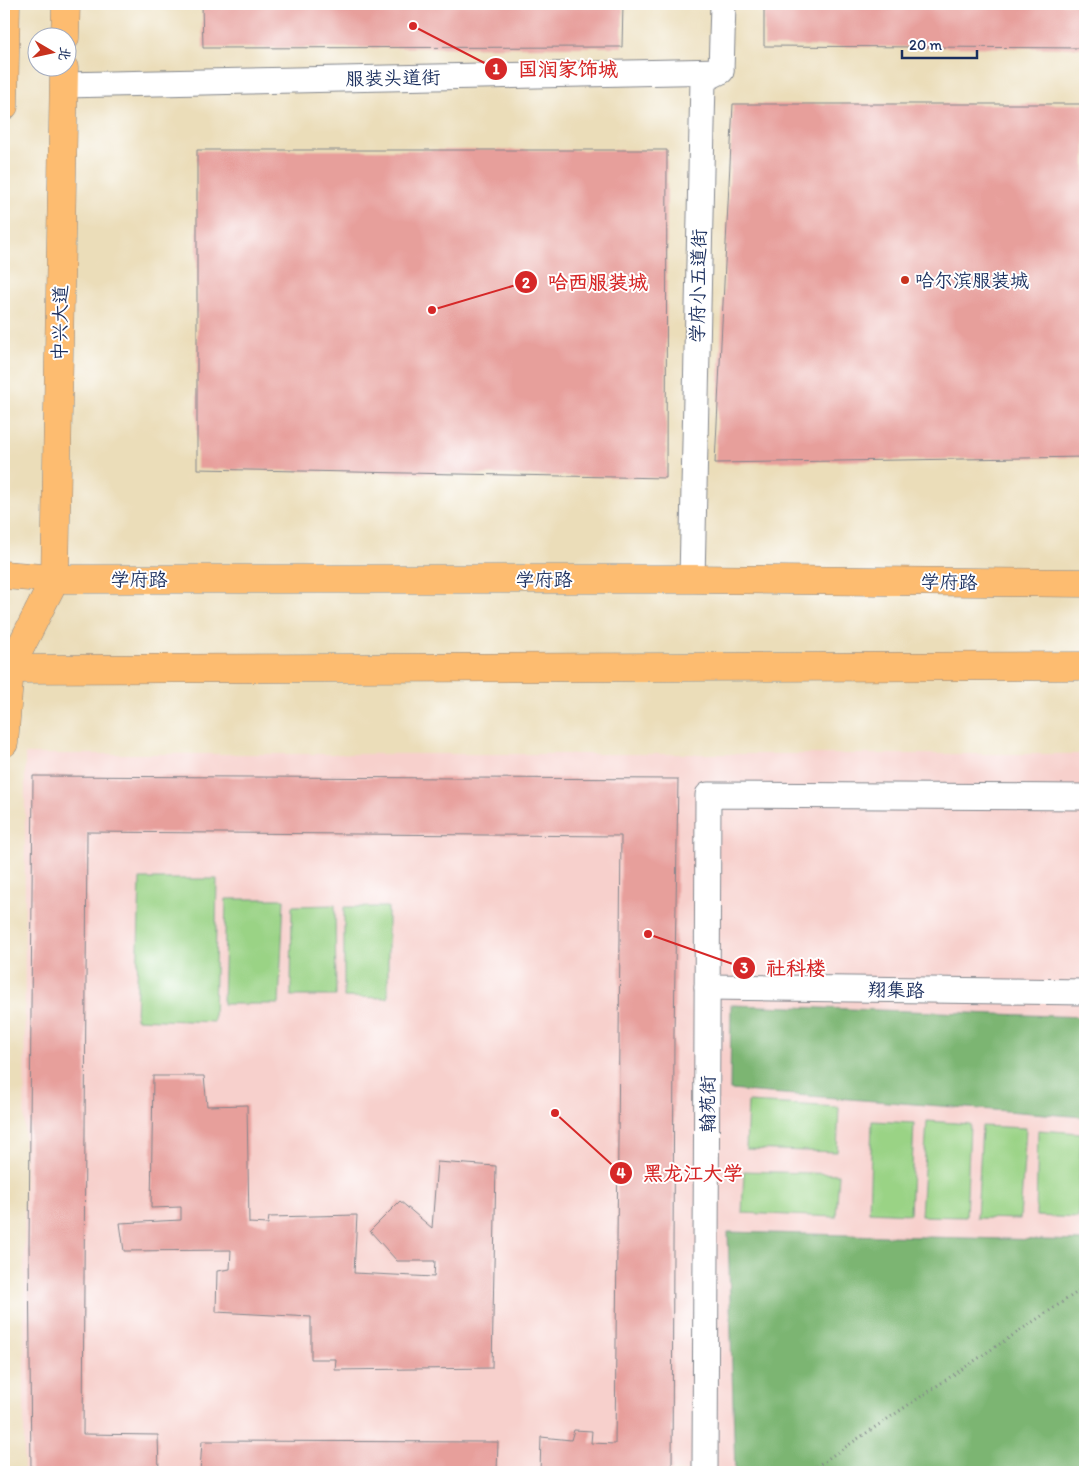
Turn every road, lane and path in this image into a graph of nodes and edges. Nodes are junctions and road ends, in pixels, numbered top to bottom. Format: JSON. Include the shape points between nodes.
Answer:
{"nodes":[{"id":1,"x":6,"y":4,"type":"edge"},
{"id":2,"x":66,"y":4,"type":"edge"},
{"id":3,"x":724,"y":4,"type":"edge"},
{"id":4,"x":65,"y":28,"type":"edge"},
{"id":5,"x":721,"y":71,"type":"junction"},
{"id":6,"x":78,"y":76,"type":"edge"},
{"id":7,"x":64,"y":78,"type":"edge"},
{"id":8,"x":4,"y":106,"type":"edge"},
{"id":9,"x":4,"y":575,"type":"edge"},
{"id":10,"x":55,"y":579,"type":"junction"},
{"id":11,"x":692,"y":579,"type":"junction"},
{"id":12,"x":1085,"y":583,"type":"edge"},
{"id":13,"x":1085,"y":666,"type":"edge"},
{"id":14,"x":7,"y":669,"type":"edge"},
{"id":15,"x":4,"y":743,"type":"edge"},
{"id":16,"x":1085,"y":797,"type":"edge"},
{"id":17,"x":707,"y":987,"type":"junction"},
{"id":18,"x":1085,"y":992,"type":"edge"},
{"id":19,"x":1085,"y":1287,"type":"edge"},
{"id":20,"x":705,"y":1472,"type":"edge"},
{"id":21,"x":808,"y":1472,"type":"edge"}],
"edges":[{"from":1,"to":8,"type":"main road"},
{"from":2,"to":4,"type":"main road"},
{"from":3,"to":5,"type":"street"},
{"from":5,"to":6,"type":"street","name":"服装头道街"},
{"from":5,"to":11,"type":"street","name":"学府小五道街","via":[[703,80]]},
{"from":7,"to":10,"type":"main road","name":"中兴大道"},
{"from":9,"to":10,"type":"main road","name":"学府路"},
{"from":10,"to":11,"type":"main road","name":"学府路"},
{"from":10,"to":14,"type":"main road"},
{"from":11,"to":12,"type":"main road","name":"学府路"},
{"from":13,"to":14,"type":"main road"},
{"from":14,"to":15,"type":"main road"},
{"from":16,"to":17,"type":"street","name":"翰苑街","via":[[708,795]]},
{"from":17,"to":18,"type":"street","name":"翔集路"},
{"from":17,"to":20,"type":"street","name":"翰苑街"},
{"from":19,"to":21,"type":"path"}]}
